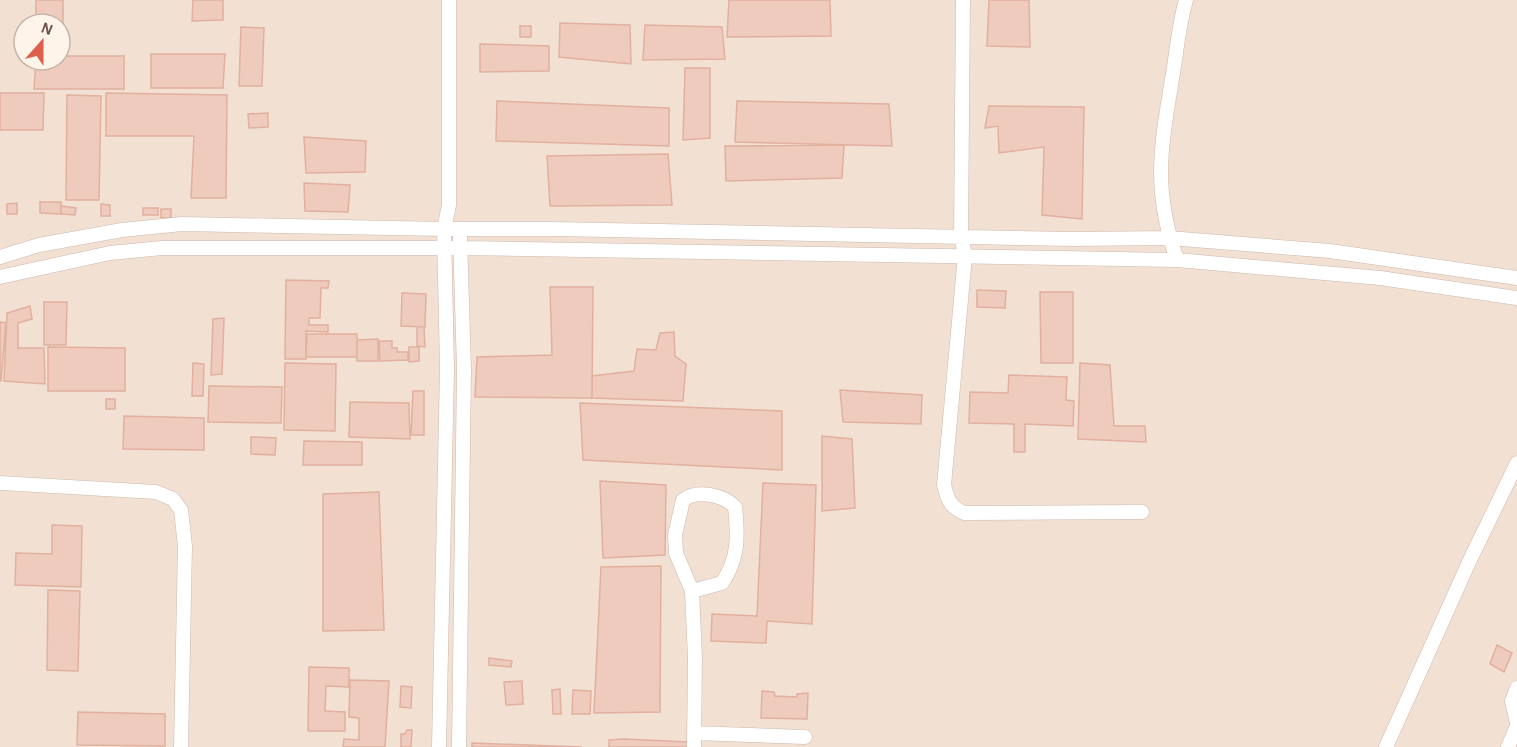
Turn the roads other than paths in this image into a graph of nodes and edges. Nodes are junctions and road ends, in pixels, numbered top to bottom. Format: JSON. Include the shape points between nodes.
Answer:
{"nodes":[{"id":1,"x":449,"y":0,"type":"edge"},
{"id":2,"x":963,"y":0,"type":"edge"},
{"id":3,"x":1186,"y":0,"type":"edge"},
{"id":4,"x":449,"y":206,"type":"junction"},
{"id":5,"x":444,"y":229,"type":"junction"},
{"id":6,"x":459,"y":229,"type":"junction"},
{"id":7,"x":961,"y":235,"type":"junction"},
{"id":8,"x":1169,"y":238,"type":"junction"},
{"id":9,"x":444,"y":248,"type":"junction"},
{"id":10,"x":460,"y":248,"type":"junction"},
{"id":11,"x":965,"y":256,"type":"junction"},
{"id":12,"x":0,"y":257,"type":"edge"},
{"id":13,"x":1177,"y":260,"type":"junction"},
{"id":14,"x":0,"y":277,"type":"edge"},
{"id":15,"x":1517,"y":278,"type":"edge"},
{"id":16,"x":1517,"y":298,"type":"edge"},
{"id":17,"x":447,"y":369,"type":"junction"},
{"id":18,"x":464,"y":369,"type":"junction"},
{"id":19,"x":443,"y":462,"type":"junction"},
{"id":20,"x":1517,"y":463,"type":"edge"},
{"id":21,"x":462,"y":464,"type":"junction"},
{"id":22,"x":0,"y":483,"type":"edge"},
{"id":23,"x":1142,"y":512,"type":"dead end"},
{"id":24,"x":692,"y":591,"type":"junction"},
{"id":25,"x":460,"y":600,"type":"junction"},
{"id":26,"x":443,"y":602,"type":"junction"},
{"id":27,"x":1517,"y":688,"type":"edge"},
{"id":28,"x":1517,"y":725,"type":"edge"},
{"id":29,"x":805,"y":737,"type":"dead end"},
{"id":30,"x":694,"y":740,"type":"edge"},
{"id":31,"x":181,"y":747,"type":"edge"},
{"id":32,"x":440,"y":747,"type":"edge"},
{"id":33,"x":459,"y":747,"type":"edge"},
{"id":34,"x":1386,"y":747,"type":"edge"},
{"id":35,"x":1508,"y":747,"type":"edge"}],
"edges":[{"from":1,"to":4,"type":"street"},
{"from":2,"to":7,"type":"street"},
{"from":3,"to":8,"type":"street","via":[[1161,144],[1162,207]]},
{"from":4,"to":5,"type":"street"},
{"from":4,"to":6,"type":"street"},
{"from":5,"to":6,"type":"street"},
{"from":5,"to":9,"type":"street"},
{"from":5,"to":12,"type":"street","via":[[182,224],[49,243]]},
{"from":6,"to":7,"type":"street"},
{"from":6,"to":10,"type":"street"},
{"from":7,"to":8,"type":"street"},
{"from":7,"to":11,"type":"street"},
{"from":8,"to":13,"type":"street"},
{"from":8,"to":15,"type":"street","via":[[1330,251]]},
{"from":9,"to":10,"type":"street"},
{"from":9,"to":14,"type":"street","via":[[162,248],[110,253]]},
{"from":9,"to":17,"type":"street"},
{"from":10,"to":11,"type":"street"},
{"from":10,"to":18,"type":"street"},
{"from":11,"to":13,"type":"street"},
{"from":11,"to":23,"type":"street","via":[[944,485],[952,507],[964,513]]},
{"from":13,"to":16,"type":"street","via":[[1380,278]]},
{"from":17,"to":18,"type":"street"},
{"from":17,"to":19,"type":"street"},
{"from":18,"to":21,"type":"street"},
{"from":19,"to":21,"type":"street"},
{"from":19,"to":26,"type":"street"},
{"from":20,"to":34,"type":"street"},
{"from":21,"to":25,"type":"street"},
{"from":22,"to":31,"type":"street","via":[[156,492],[173,499],[181,510],[185,546]]},
{"from":24,"to":24,"type":"street","via":[[722,583],[735,558],[735,507],[715,496],[687,497],[678,515],[676,553]]},
{"from":24,"to":30,"type":"street"},
{"from":25,"to":26,"type":"street"},
{"from":25,"to":33,"type":"street"},
{"from":26,"to":32,"type":"street"},
{"from":27,"to":28,"type":"street","via":[[1512,701]]},
{"from":28,"to":35,"type":"street"},
{"from":29,"to":30,"type":"street"}]}
